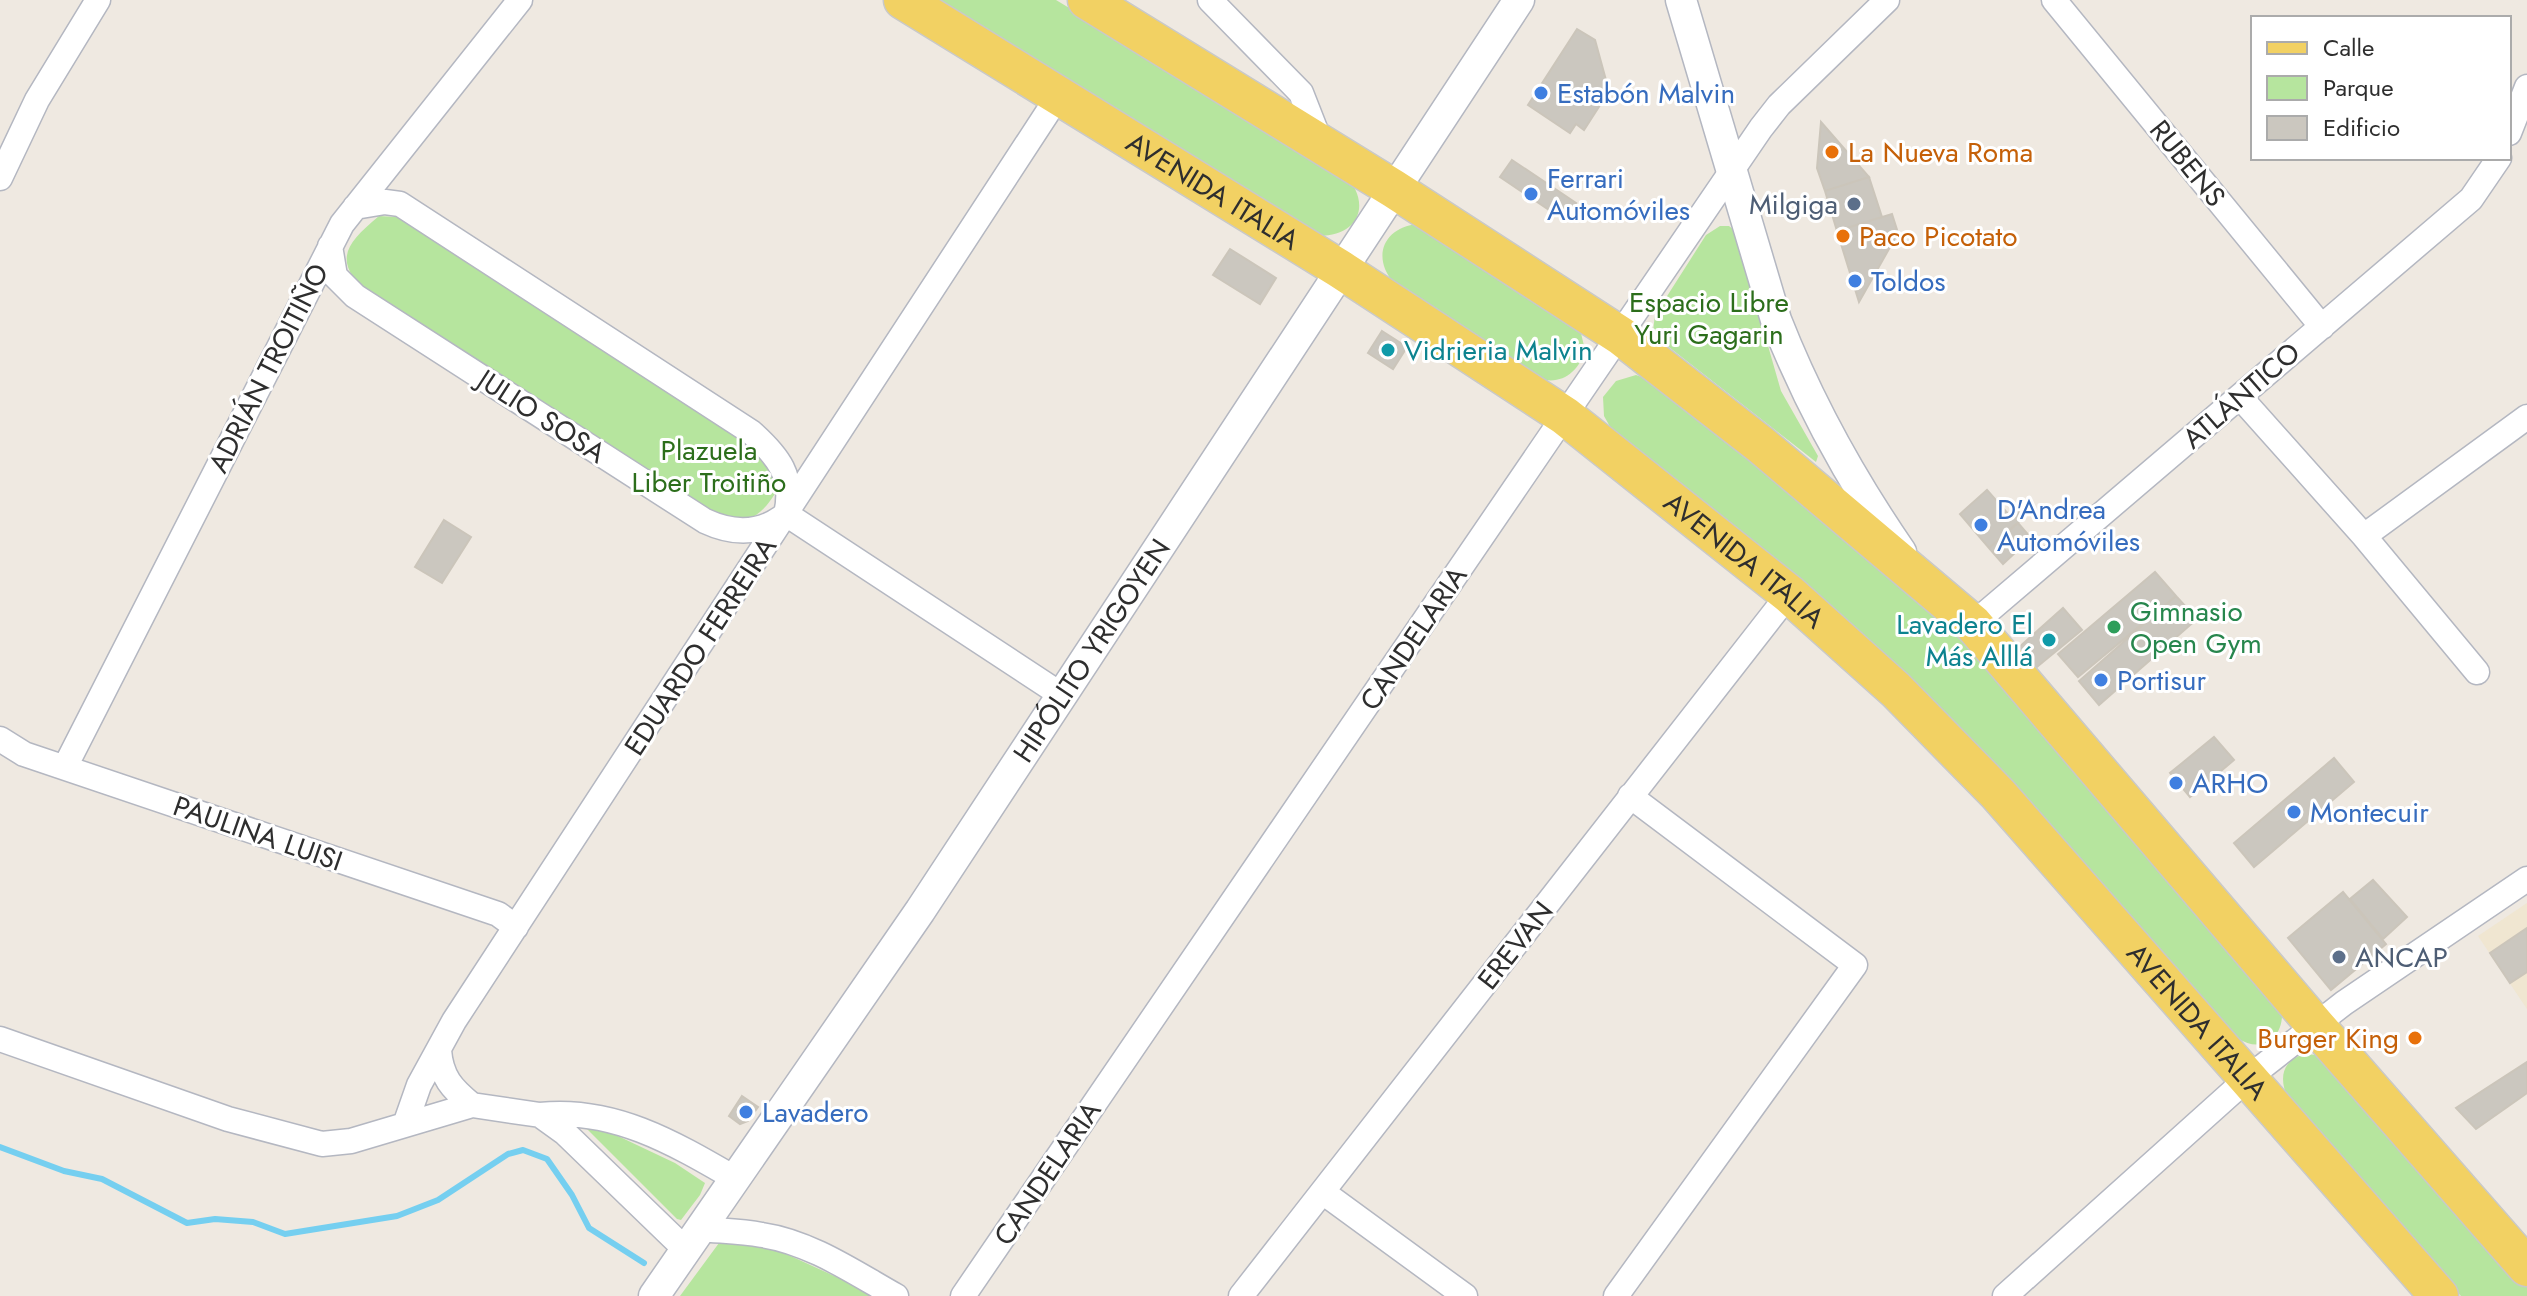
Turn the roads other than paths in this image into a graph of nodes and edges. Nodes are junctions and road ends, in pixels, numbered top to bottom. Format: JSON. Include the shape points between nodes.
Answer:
{"nodes":[{"id":1,"x":98,"y":0,"type":"edge"},
{"id":2,"x":520,"y":0,"type":"edge"},
{"id":3,"x":903,"y":0,"type":"edge"},
{"id":4,"x":1087,"y":0,"type":"edge"},
{"id":5,"x":1210,"y":0,"type":"edge"},
{"id":6,"x":1519,"y":0,"type":"edge"},
{"id":7,"x":1681,"y":0,"type":"edge"},
{"id":8,"x":1887,"y":0,"type":"edge"},
{"id":9,"x":2054,"y":0,"type":"edge"},
{"id":10,"x":2527,"y":87,"type":"edge"},
{"id":11,"x":1059,"y":95,"type":"junction"},
{"id":12,"x":2511,"y":128,"type":"edge"},
{"id":13,"x":1321,"y":144,"type":"junction"},
{"id":14,"x":2498,"y":160,"type":"edge"},
{"id":15,"x":1732,"y":172,"type":"junction"},
{"id":16,"x":0,"y":178,"type":"edge"},
{"id":17,"x":1394,"y":189,"type":"junction"},
{"id":18,"x":355,"y":207,"type":"junction"},
{"id":19,"x":330,"y":246,"type":"junction"},
{"id":20,"x":1340,"y":269,"type":"junction"},
{"id":21,"x":2322,"y":327,"type":"junction"},
{"id":22,"x":1621,"y":336,"type":"junction"},
{"id":23,"x":2240,"y":397,"type":"junction"},
{"id":24,"x":1565,"y":416,"type":"junction"},
{"id":25,"x":2527,"y":417,"type":"edge"},
{"id":26,"x":786,"y":514,"type":"junction"},
{"id":27,"x":2364,"y":536,"type":"junction"},
{"id":28,"x":1918,"y":576,"type":"junction"},
{"id":29,"x":1789,"y":594,"type":"junction"},
{"id":30,"x":1973,"y":624,"type":"junction"},
{"id":31,"x":2477,"y":672,"type":"dead end"},
{"id":32,"x":1063,"y":696,"type":"junction"},
{"id":33,"x":0,"y":739,"type":"edge"},
{"id":34,"x":65,"y":767,"type":"junction"},
{"id":35,"x":1630,"y":796,"type":"junction"},
{"id":36,"x":2527,"y":879,"type":"edge"},
{"id":37,"x":516,"y":927,"type":"junction"},
{"id":38,"x":2316,"y":1026,"type":"junction"},
{"id":39,"x":0,"y":1039,"type":"edge"},
{"id":40,"x":439,"y":1050,"type":"junction"},
{"id":41,"x":2248,"y":1078,"type":"junction"},
{"id":42,"x":472,"y":1105,"type":"junction"},
{"id":43,"x":540,"y":1115,"type":"junction"},
{"id":44,"x":406,"y":1122,"type":"junction"},
{"id":45,"x":736,"y":1179,"type":"junction"},
{"id":46,"x":1324,"y":1193,"type":"junction"},
{"id":47,"x":693,"y":1240,"type":"junction"},
{"id":48,"x":2527,"y":1267,"type":"edge"},
{"id":49,"x":654,"y":1296,"type":"edge"},
{"id":50,"x":896,"y":1296,"type":"edge"},
{"id":51,"x":963,"y":1296,"type":"edge"},
{"id":52,"x":1241,"y":1296,"type":"edge"},
{"id":53,"x":1465,"y":1296,"type":"edge"},
{"id":54,"x":1616,"y":1296,"type":"edge"},
{"id":55,"x":2005,"y":1296,"type":"edge"},
{"id":56,"x":2439,"y":1296,"type":"edge"}],
"edges":[{"from":1,"to":16,"type":"street","via":[[37,100]]},
{"from":2,"to":18,"type":"street","name":"ADRIÁN TROITIÑO"},
{"from":3,"to":11,"type":"main road","name":"AVENIDA ITALIA"},
{"from":4,"to":13,"type":"main road"},
{"from":5,"to":13,"type":"street","via":[[1301,93]]},
{"from":6,"to":17,"type":"street","name":"HIPÓLITO YRIGOYEN"},
{"from":7,"to":15,"type":"street"},
{"from":8,"to":15,"type":"street","name":"CANDELARIA","via":[[1779,105]]},
{"from":9,"to":21,"type":"street","name":"RUBENS"},
{"from":10,"to":12,"type":"street"},
{"from":11,"to":20,"type":"main road","name":"AVENIDA ITALIA"},
{"from":11,"to":26,"type":"street","name":"EDUARDO FERREIRA"},
{"from":13,"to":17,"type":"main road"},
{"from":14,"to":21,"type":"street","name":"ATLÁNTICO","via":[[2471,199]]},
{"from":15,"to":22,"type":"street","name":"CANDELARIA"},
{"from":15,"to":28,"type":"street","via":[[1793,363],[1844,465]]},
{"from":17,"to":20,"type":"street","name":"HIPÓLITO YRIGOYEN"},
{"from":17,"to":22,"type":"main road"},
{"from":18,"to":19,"type":"street","name":"ADRIÁN TROITIÑO"},
{"from":18,"to":26,"type":"street","via":[[400,204],[751,432],[788,478]]},
{"from":19,"to":26,"type":"street","name":"JULIO SOSA","via":[[335,276],[355,296],[705,521],[739,532],[762,528]]},
{"from":19,"to":34,"type":"street","name":"ADRIÁN TROITIÑO"},
{"from":20,"to":24,"type":"main road","name":"AVENIDA ITALIA"},
{"from":20,"to":32,"type":"street","name":"HIPÓLITO YRIGOYEN"},
{"from":21,"to":23,"type":"street","name":"ATLÁNTICO"},
{"from":22,"to":24,"type":"street","name":"CANDELARIA"},
{"from":22,"to":28,"type":"main road"},
{"from":23,"to":27,"type":"street"},
{"from":23,"to":30,"type":"street","name":"ATLÁNTICO"},
{"from":24,"to":29,"type":"main road","name":"AVENIDA ITALIA"},
{"from":24,"to":51,"type":"street","name":"CANDELARIA"},
{"from":25,"to":27,"type":"street"},
{"from":26,"to":32,"type":"street"},
{"from":26,"to":37,"type":"street","name":"EDUARDO FERREIRA"},
{"from":27,"to":31,"type":"street"},
{"from":28,"to":30,"type":"main road"},
{"from":29,"to":35,"type":"street","name":"EREVAN"},
{"from":29,"to":41,"type":"main road","name":"AVENIDA ITALIA","via":[[1896,690],[1998,794]]},
{"from":30,"to":38,"type":"main road"},
{"from":32,"to":45,"type":"street","name":"HIPÓLITO YRIGOYEN"},
{"from":33,"to":34,"type":"street","name":"PAULINA LUISI","via":[[24,754]]},
{"from":34,"to":37,"type":"street","name":"PAULINA LUISI","via":[[498,914]]},
{"from":35,"to":46,"type":"street","name":"EREVAN"},
{"from":35,"to":54,"type":"street","via":[[1855,965]]},
{"from":36,"to":38,"type":"street"},
{"from":37,"to":40,"type":"street","name":"EDUARDO FERREIRA"},
{"from":38,"to":41,"type":"street"},
{"from":38,"to":48,"type":"main road"},
{"from":39,"to":44,"type":"street","via":[[287,1137],[337,1143]]},
{"from":40,"to":42,"type":"street","via":[[452,1089]]},
{"from":40,"to":44,"type":"street","name":"EDUARDO FERREIRA"},
{"from":41,"to":55,"type":"street"},
{"from":41,"to":56,"type":"main road","name":"AVENIDA ITALIA"},
{"from":42,"to":43,"type":"street"},
{"from":42,"to":44,"type":"street"},
{"from":43,"to":45,"type":"street","via":[[595,1114],[672,1142]]},
{"from":43,"to":47,"type":"street"},
{"from":45,"to":47,"type":"street","name":"HIPÓLITO YRIGOYEN"},
{"from":46,"to":52,"type":"street","name":"EREVAN"},
{"from":46,"to":53,"type":"street"},
{"from":47,"to":49,"type":"street","name":"HIPÓLITO YRIGOYEN"},
{"from":47,"to":50,"type":"street","via":[[763,1235],[787,1241]]}]}
